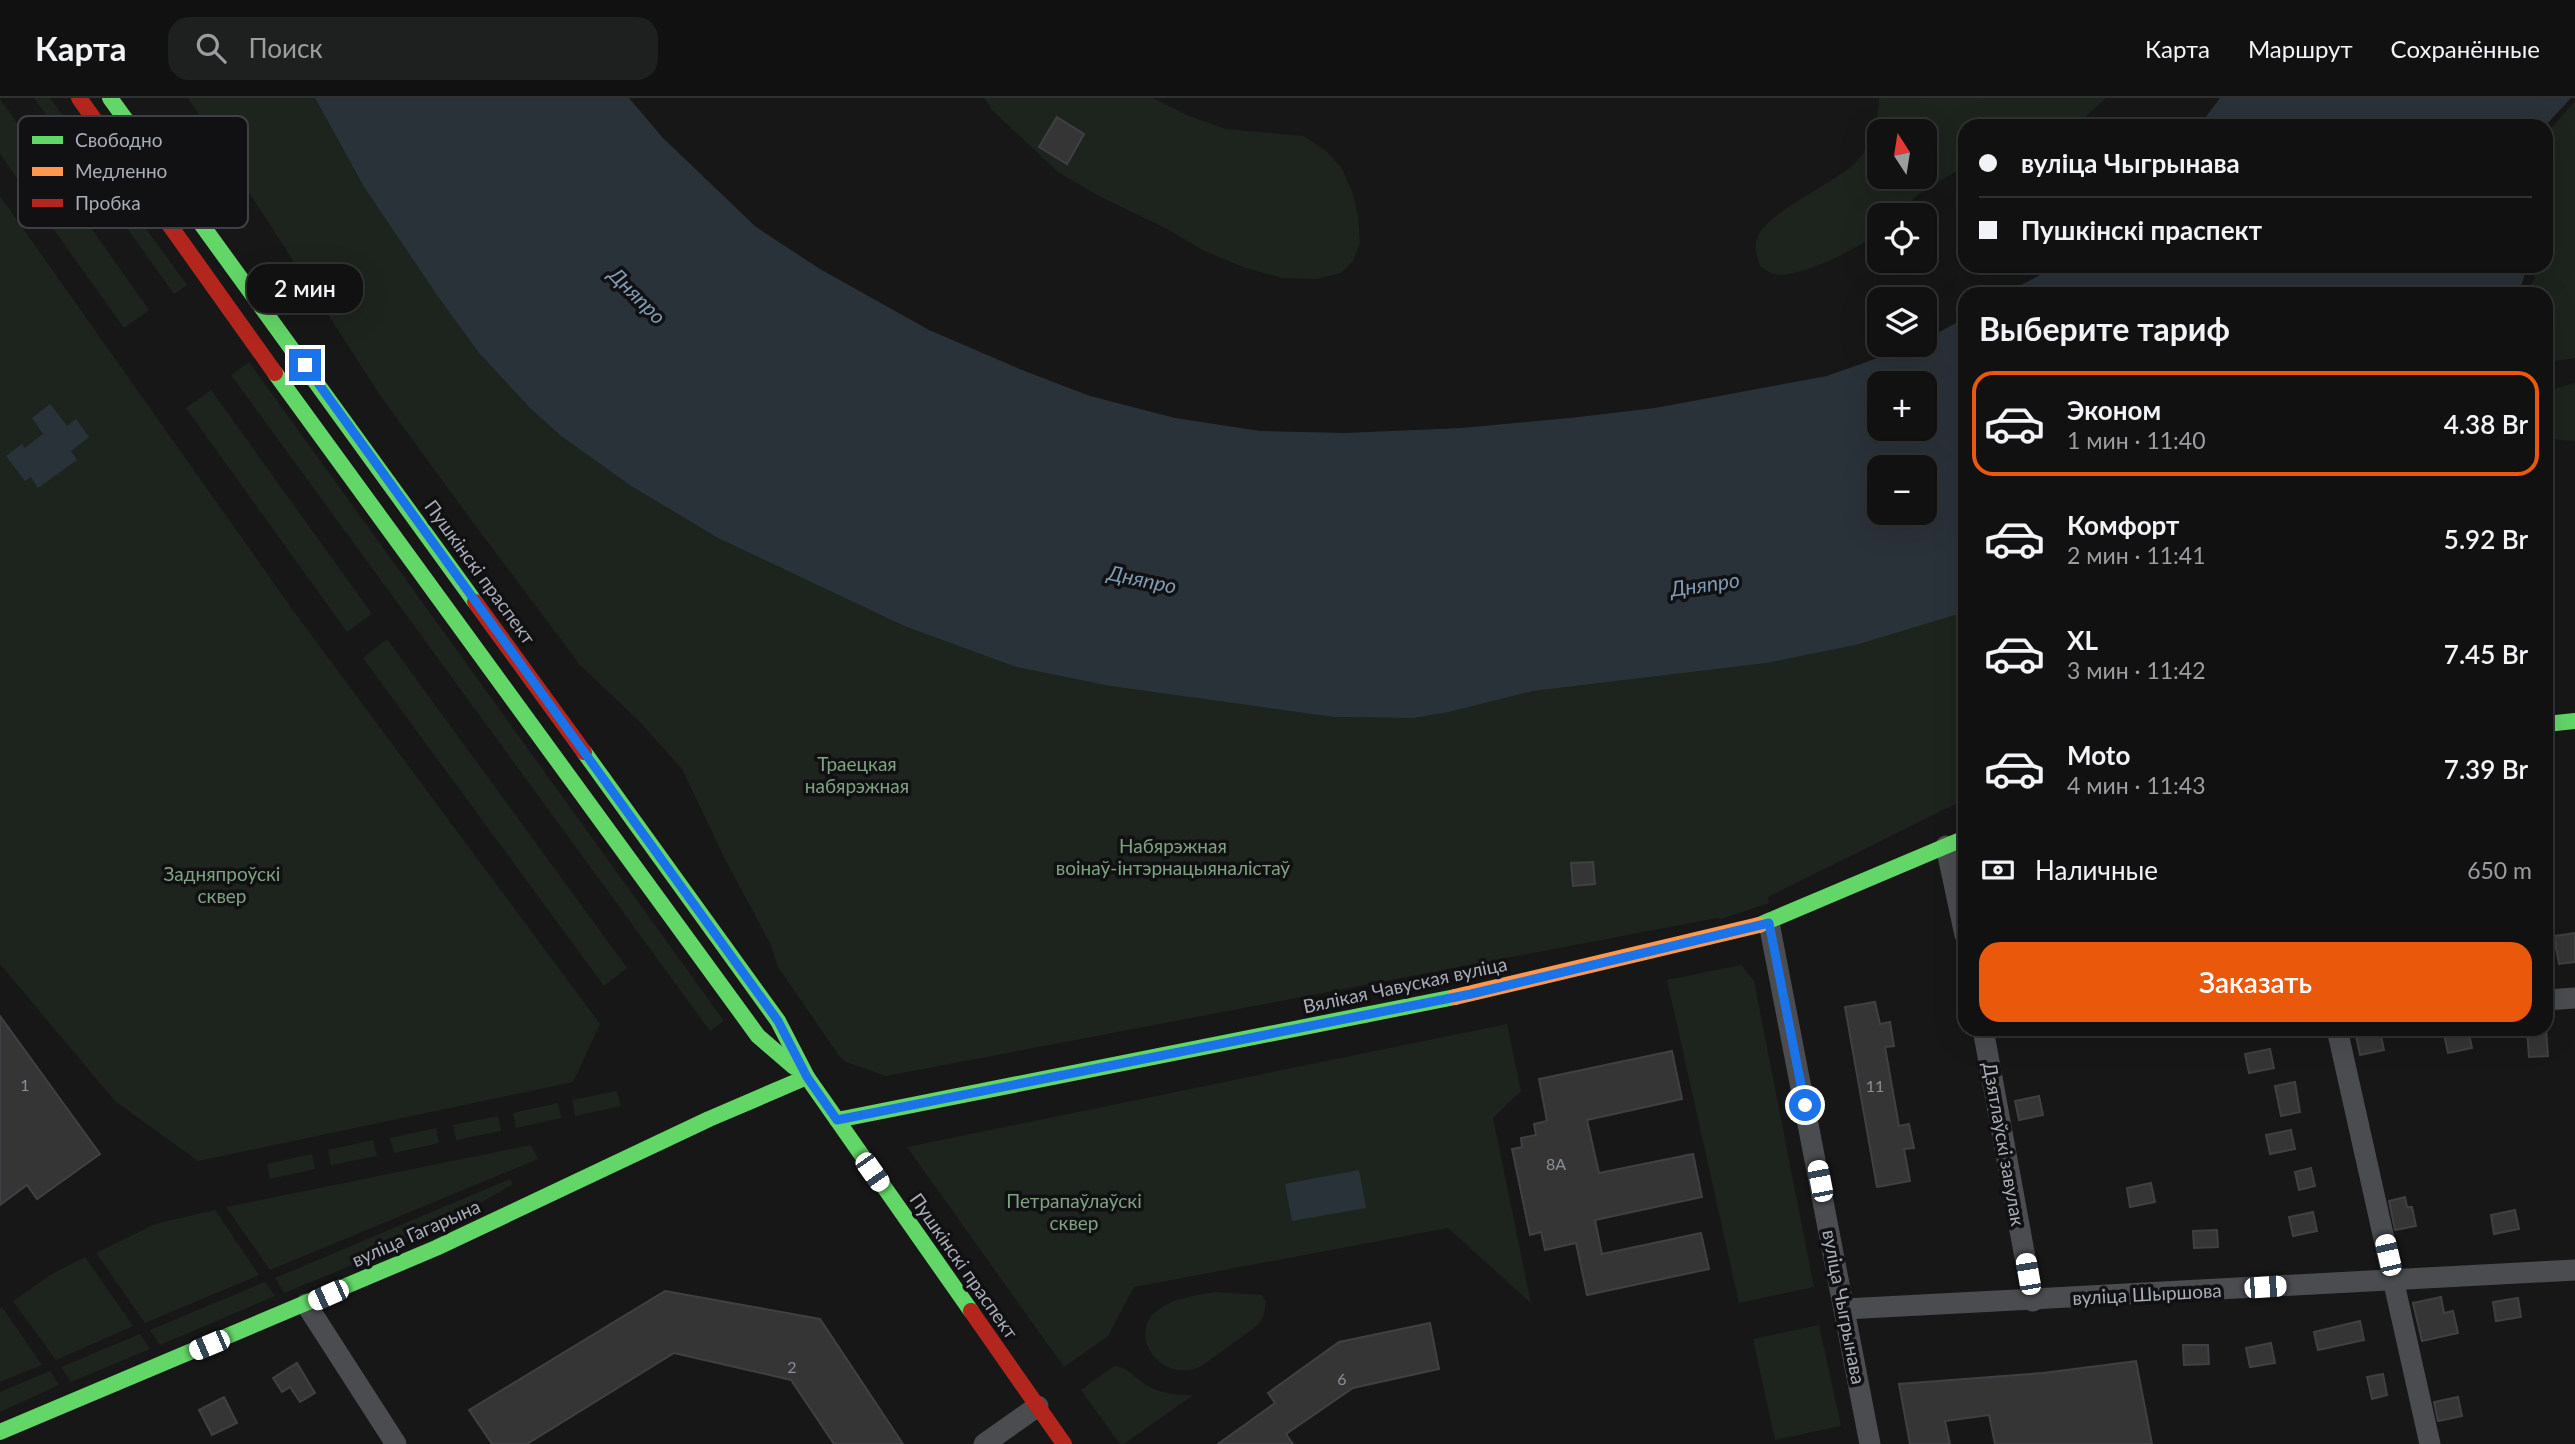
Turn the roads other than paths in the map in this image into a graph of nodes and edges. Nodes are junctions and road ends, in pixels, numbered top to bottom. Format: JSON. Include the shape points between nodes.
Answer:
{"nodes":[{"id":1,"x":79,"y":98,"type":"edge"},
{"id":2,"x":110,"y":98,"type":"edge"},
{"id":3,"x":92,"y":116,"type":"edge"},
{"id":4,"x":123,"y":116,"type":"edge"},
{"id":5,"x":171,"y":228,"type":"edge"},
{"id":6,"x":204,"y":228,"type":"edge"},
{"id":7,"x":2575,"y":721,"type":"edge"},
{"id":8,"x":2553,"y":723,"type":"edge"},
{"id":9,"x":1956,"y":842,"type":"edge"},
{"id":10,"x":1958,"y":863,"type":"edge"},
{"id":11,"x":1769,"y":923,"type":"junction"},
{"id":12,"x":2575,"y":998,"type":"edge"},
{"id":13,"x":2553,"y":1000,"type":"edge"},
{"id":14,"x":1984,"y":1036,"type":"edge"},
{"id":15,"x":2339,"y":1036,"type":"edge"},
{"id":16,"x":807,"y":1077,"type":"junction"},
{"id":17,"x":837,"y":1120,"type":"junction"},
{"id":18,"x":2575,"y":1270,"type":"edge"},
{"id":19,"x":2394,"y":1280,"type":"junction"},
{"id":20,"x":2033,"y":1301,"type":"junction"},
{"id":21,"x":306,"y":1304,"type":"junction"},
{"id":22,"x":1845,"y":1310,"type":"junction"},
{"id":23,"x":1038,"y":1406,"type":"junction"},
{"id":24,"x":0,"y":1432,"type":"edge"},
{"id":25,"x":396,"y":1444,"type":"edge"},
{"id":26,"x":984,"y":1444,"type":"edge"},
{"id":27,"x":1064,"y":1444,"type":"edge"},
{"id":28,"x":1870,"y":1444,"type":"edge"},
{"id":29,"x":2430,"y":1444,"type":"edge"}],
"edges":[{"from":1,"to":3,"type":"main road","name":"Пушкінскі праспект"},
{"from":2,"to":4,"type":"main road","name":"Пушкінскі праспект"},
{"from":5,"to":16,"type":"main road","name":"Пушкінскі праспект","via":[[758,1036]]},
{"from":6,"to":16,"type":"main road","name":"Пушкінскі праспект","via":[[778,1021]]},
{"from":7,"to":8,"type":"main road"},
{"from":9,"to":10,"type":"street"},
{"from":9,"to":11,"type":"main road","name":"Вялікая Чавуская вуліца"},
{"from":11,"to":17,"type":"main road","name":"Вялікая Чавуская вуліца","via":[[1471,994]]},
{"from":11,"to":22,"type":"street","name":"вуліца Чыгрынава"},
{"from":12,"to":13,"type":"street"},
{"from":14,"to":20,"type":"street","name":"Дзятлаўскі завулак"},
{"from":15,"to":19,"type":"street"},
{"from":16,"to":17,"type":"main road","name":"Пушкінскі праспект"},
{"from":16,"to":21,"type":"main road","name":"вуліца Гагарына"},
{"from":17,"to":23,"type":"main road","name":"Пушкінскі праспект"},
{"from":18,"to":19,"type":"street","name":"вуліца Шыршова"},
{"from":19,"to":20,"type":"street","name":"вуліца Шыршова"},
{"from":19,"to":29,"type":"street"},
{"from":20,"to":22,"type":"street","name":"вуліца Шыршова"},
{"from":21,"to":24,"type":"main road","name":"вуліца Гагарына"},
{"from":21,"to":25,"type":"street"},
{"from":22,"to":28,"type":"street","name":"вуліца Чыгрынава"},
{"from":23,"to":26,"type":"street"},
{"from":23,"to":27,"type":"main road","name":"Пушкінскі праспект"}]}
